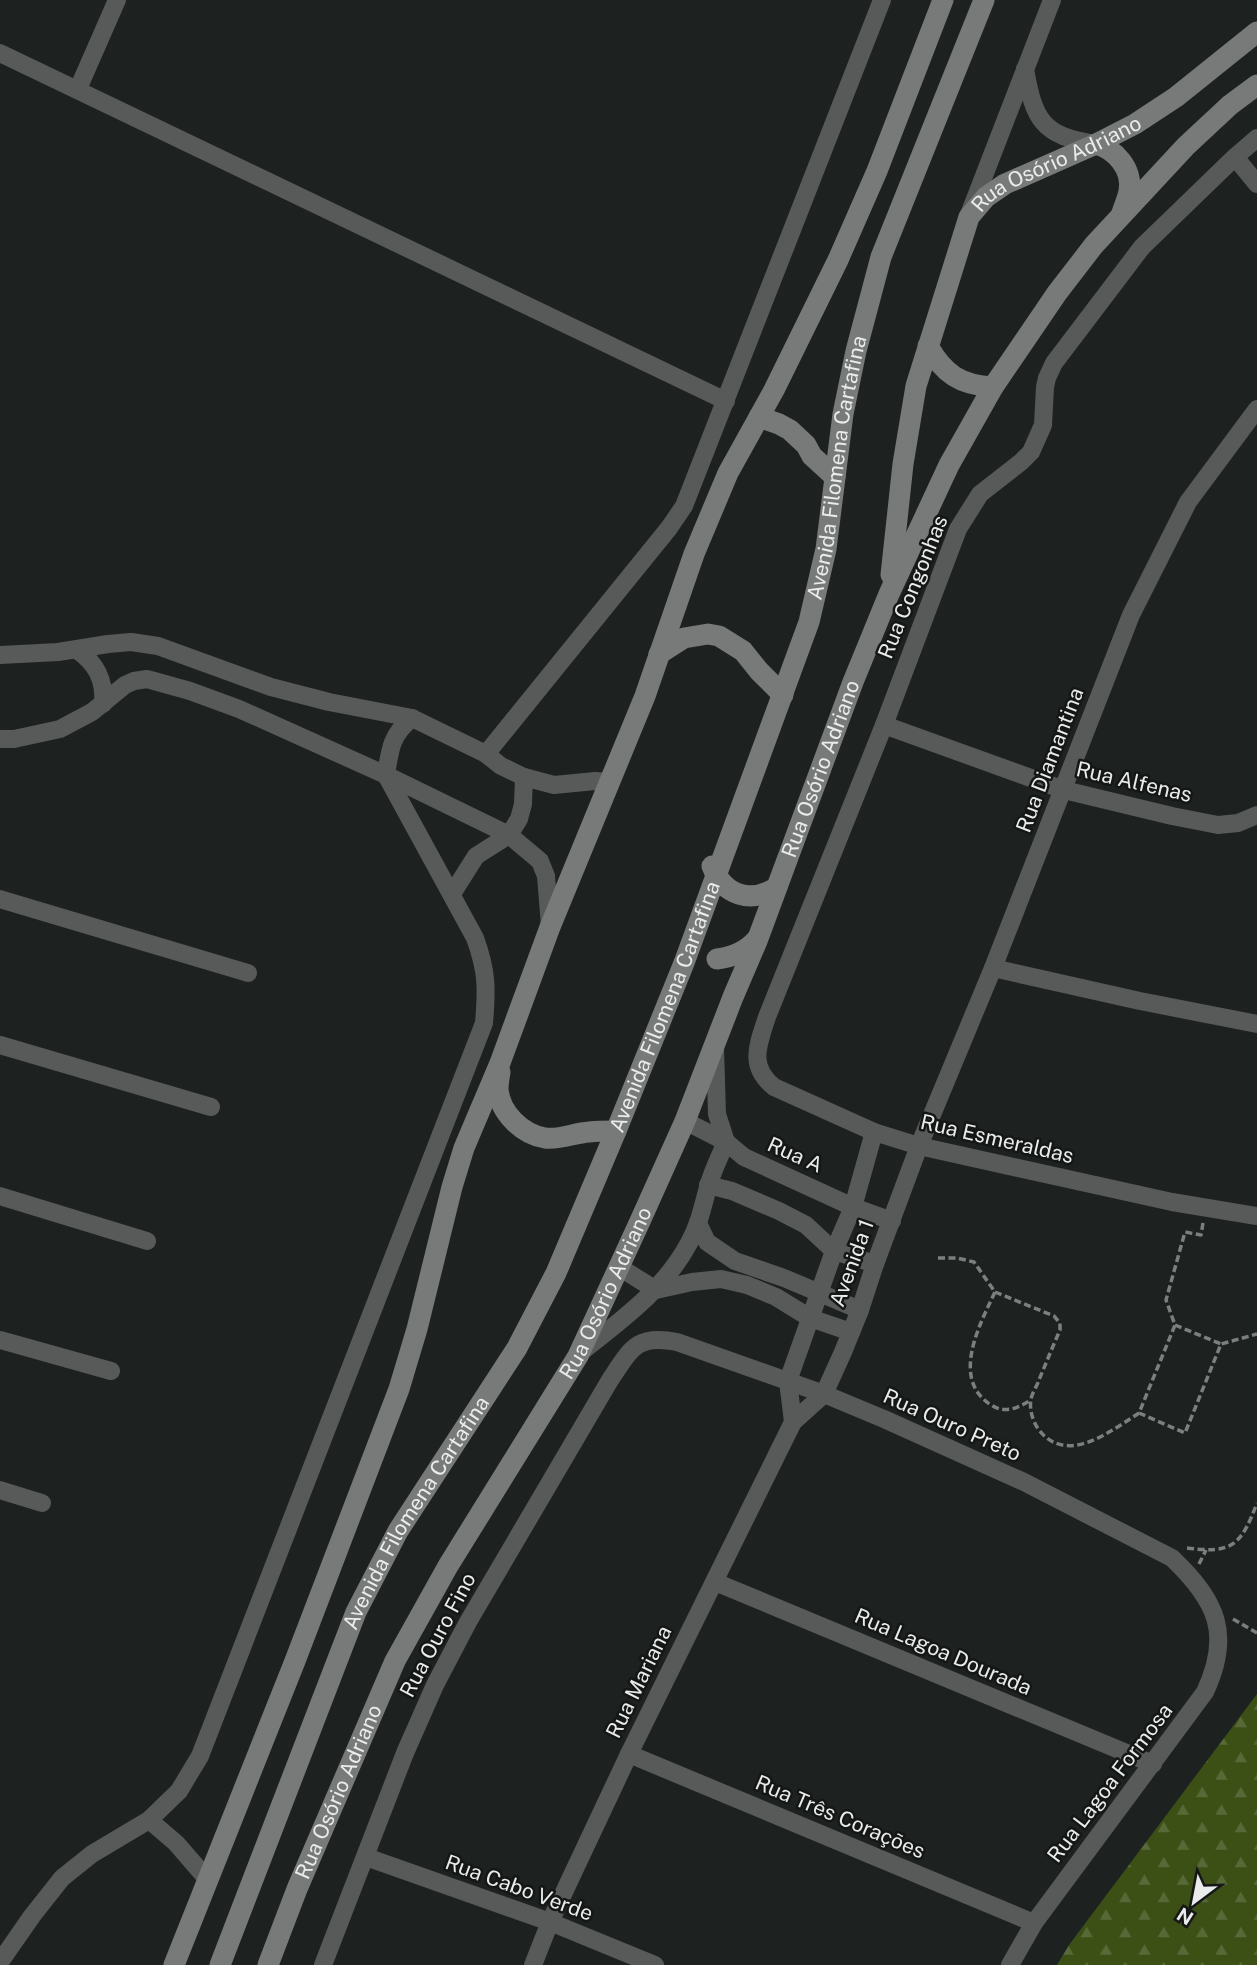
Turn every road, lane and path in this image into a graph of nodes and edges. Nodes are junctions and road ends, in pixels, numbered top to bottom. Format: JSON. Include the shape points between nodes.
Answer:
{"nodes":[{"id":1,"x":117,"y":0,"type":"edge"},
{"id":2,"x":882,"y":0,"type":"edge"},
{"id":3,"x":943,"y":0,"type":"edge"},
{"id":4,"x":984,"y":0,"type":"edge"},
{"id":5,"x":1052,"y":0,"type":"edge"},
{"id":6,"x":1257,"y":32,"type":"edge"},
{"id":7,"x":0,"y":53,"type":"edge"},
{"id":8,"x":1025,"y":69,"type":"junction"},
{"id":9,"x":1257,"y":85,"type":"edge"},
{"id":10,"x":78,"y":89,"type":"junction"},
{"id":11,"x":1257,"y":138,"type":"edge"},
{"id":12,"x":1096,"y":144,"type":"junction"},
{"id":13,"x":1235,"y":157,"type":"junction"},
{"id":14,"x":1257,"y":184,"type":"edge"},
{"id":15,"x":1121,"y":215,"type":"junction"},
{"id":16,"x":968,"y":217,"type":"junction"},
{"id":17,"x":928,"y":346,"type":"junction"},
{"id":18,"x":993,"y":387,"type":"junction"},
{"id":19,"x":726,"y":401,"type":"junction"},
{"id":20,"x":1257,"y":409,"type":"edge"},
{"id":21,"x":759,"y":416,"type":"junction"},
{"id":22,"x":835,"y":477,"type":"junction"},
{"id":23,"x":889,"y":594,"type":"junction"},
{"id":24,"x":77,"y":650,"type":"junction"},
{"id":25,"x":659,"y":654,"type":"junction"},
{"id":26,"x":0,"y":655,"type":"edge"},
{"id":27,"x":783,"y":695,"type":"junction"},
{"id":28,"x":103,"y":704,"type":"junction"},
{"id":29,"x":412,"y":718,"type":"junction"},
{"id":30,"x":884,"y":725,"type":"junction"},
{"id":31,"x":5,"y":743,"type":"edge"},
{"id":32,"x":486,"y":754,"type":"junction"},
{"id":33,"x":386,"y":775,"type":"junction"},
{"id":34,"x":524,"y":777,"type":"junction"},
{"id":35,"x":609,"y":782,"type":"junction"},
{"id":36,"x":1064,"y":790,"type":"junction"},
{"id":37,"x":1257,"y":815,"type":"edge"},
{"id":38,"x":509,"y":835,"type":"junction"},
{"id":39,"x":722,"y":858,"type":"junction"},
{"id":40,"x":777,"y":887,"type":"junction"},
{"id":41,"x":452,"y":894,"type":"junction"},
{"id":42,"x":743,"y":896,"type":"junction"},
{"id":43,"x":0,"y":899,"type":"edge"},
{"id":44,"x":550,"y":927,"type":"junction"},
{"id":45,"x":757,"y":941,"type":"junction"},
{"id":46,"x":717,"y":959,"type":"junction"},
{"id":47,"x":684,"y":963,"type":"junction"},
{"id":48,"x":993,"y":968,"type":"junction"},
{"id":49,"x":248,"y":972,"type":"dead end"},
{"id":50,"x":733,"y":997,"type":"junction"},
{"id":51,"x":1257,"y":1024,"type":"edge"},
{"id":52,"x":715,"y":1044,"type":"junction"},
{"id":53,"x":0,"y":1045,"type":"edge"},
{"id":54,"x":757,"y":1054,"type":"joint"},
{"id":55,"x":500,"y":1063,"type":"junction"},
{"id":56,"x":211,"y":1107,"type":"dead end"},
{"id":57,"x":685,"y":1121,"type":"junction"},
{"id":58,"x":616,"y":1131,"type":"junction"},
{"id":59,"x":874,"y":1132,"type":"junction"},
{"id":60,"x":726,"y":1142,"type":"junction"},
{"id":61,"x":919,"y":1146,"type":"junction"},
{"id":62,"x":708,"y":1185,"type":"junction"},
{"id":63,"x":0,"y":1196,"type":"edge"},
{"id":64,"x":853,"y":1207,"type":"junction"},
{"id":65,"x":1257,"y":1216,"type":"edge"},
{"id":66,"x":892,"y":1221,"type":"junction"},
{"id":67,"x":1203,"y":1222,"type":"dead end"},
{"id":68,"x":698,"y":1223,"type":"junction"},
{"id":69,"x":147,"y":1241,"type":"dead end"},
{"id":70,"x":834,"y":1251,"type":"junction"},
{"id":71,"x":938,"y":1258,"type":"dead end"},
{"id":72,"x":875,"y":1264,"type":"junction"},
{"id":73,"x":619,"y":1267,"type":"junction"},
{"id":74,"x":656,"y":1290,"type":"junction"},
{"id":75,"x":995,"y":1292,"type":"junction"},
{"id":76,"x":819,"y":1294,"type":"junction"},
{"id":77,"x":860,"y":1310,"type":"junction"},
{"id":78,"x":810,"y":1318,"type":"junction"},
{"id":79,"x":1175,"y":1325,"type":"junction"},
{"id":80,"x":851,"y":1332,"type":"junction"},
{"id":81,"x":1257,"y":1334,"type":"edge"},
{"id":82,"x":0,"y":1340,"type":"edge"},
{"id":83,"x":1221,"y":1344,"type":"junction"},
{"id":84,"x":635,"y":1347,"type":"joint"},
{"id":85,"x":578,"y":1356,"type":"junction"},
{"id":86,"x":111,"y":1371,"type":"dead end"},
{"id":87,"x":788,"y":1381,"type":"junction"},
{"id":88,"x":824,"y":1394,"type":"junction"},
{"id":89,"x":1031,"y":1400,"type":"junction"},
{"id":90,"x":1139,"y":1413,"type":"junction"},
{"id":91,"x":793,"y":1422,"type":"junction"},
{"id":92,"x":0,"y":1490,"type":"edge"},
{"id":93,"x":42,"y":1503,"type":"dead end"},
{"id":94,"x":1257,"y":1503,"type":"edge"},
{"id":95,"x":1182,"y":1547,"type":"dead end"},
{"id":96,"x":715,"y":1582,"type":"junction"},
{"id":97,"x":1216,"y":1618,"type":"joint"},
{"id":98,"x":629,"y":1754,"type":"junction"},
{"id":99,"x":1153,"y":1764,"type":"junction"},
{"id":100,"x":149,"y":1820,"type":"junction"},
{"id":101,"x":366,"y":1857,"type":"junction"},
{"id":102,"x":208,"y":1880,"type":"junction"},
{"id":103,"x":550,"y":1922,"type":"junction"},
{"id":104,"x":1034,"y":1923,"type":"junction"},
{"id":105,"x":0,"y":1962,"type":"edge"},
{"id":106,"x":174,"y":1965,"type":"edge"},
{"id":107,"x":220,"y":1965,"type":"edge"},
{"id":108,"x":268,"y":1965,"type":"edge"},
{"id":109,"x":323,"y":1965,"type":"edge"},
{"id":110,"x":533,"y":1965,"type":"edge"},
{"id":111,"x":654,"y":1965,"type":"edge"},
{"id":112,"x":1010,"y":1965,"type":"edge"}],
"edges":[{"from":1,"to":10,"type":"street"},
{"from":2,"to":19,"type":"street"},
{"from":3,"to":21,"type":"main road","name":"Avenida Filomena Cartafina","via":[[838,260]]},
{"from":4,"to":22,"type":"main road","name":"Avenida Filomena Cartafina","via":[[881,257],[856,351]]},
{"from":5,"to":8,"type":"street"},
{"from":6,"to":12,"type":"main road","name":"Rua Osório Adriano","via":[[1176,97]]},
{"from":7,"to":10,"type":"street"},
{"from":8,"to":12,"type":"street","via":[[1043,123],[1059,135]]},
{"from":8,"to":16,"type":"street"},
{"from":9,"to":15,"type":"main road","name":"Rua Osório Adriano","via":[[1186,146]]},
{"from":10,"to":19,"type":"street"},
{"from":11,"to":13,"type":"street","name":"Rua Congonhas"},
{"from":12,"to":15,"type":"main road","via":[[1119,157],[1126,171],[1130,188]]},
{"from":12,"to":16,"type":"main road","name":"Rua Osório Adriano","via":[[1005,184]]},
{"from":13,"to":14,"type":"street"},
{"from":13,"to":30,"type":"street","name":"Rua Congonhas","via":[[1142,247],[1054,363],[1047,378],[1038,439],[1021,462],[980,494],[958,529]]},
{"from":15,"to":18,"type":"main road","name":"Rua Osório Adriano","via":[[1057,293]]},
{"from":16,"to":17,"type":"main road","name":"Rua Osório Adriano"},
{"from":17,"to":18,"type":"main road","via":[[953,376],[975,386]]},
{"from":17,"to":23,"type":"main road","name":"Rua Osório Adriano","via":[[909,423]]},
{"from":18,"to":23,"type":"main road","name":"Rua Osório Adriano","via":[[949,465]]},
{"from":19,"to":32,"type":"street","via":[[684,506]]},
{"from":20,"to":36,"type":"street","name":"Rua Diamantina","via":[[1188,502],[1131,615]]},
{"from":21,"to":22,"type":"main road","via":[[790,430]]},
{"from":21,"to":25,"type":"main road","name":"Avenida Filomena Cartafina","via":[[704,531]]},
{"from":22,"to":27,"type":"main road","name":"Avenida Filomena Cartafina","via":[[826,549]]},
{"from":23,"to":40,"type":"main road","name":"Rua Osório Adriano"},
{"from":24,"to":26,"type":"street"},
{"from":24,"to":28,"type":"street","via":[[99,672]]},
{"from":24,"to":29,"type":"street","via":[[131,642],[158,646],[271,687]]},
{"from":25,"to":27,"type":"main road","via":[[684,638],[719,636],[743,651]]},
{"from":25,"to":35,"type":"main road","name":"Avenida Filomena Cartafina"},
{"from":27,"to":39,"type":"main road","name":"Avenida Filomena Cartafina"},
{"from":28,"to":31,"type":"street","via":[[60,729]]},
{"from":28,"to":33,"type":"street","via":[[125,685],[147,679],[239,709]]},
{"from":29,"to":32,"type":"street"},
{"from":29,"to":33,"type":"street","via":[[396,734]]},
{"from":30,"to":36,"type":"street","name":"Rua Alfenas"},
{"from":30,"to":54,"type":"street","name":"Rua Congonhas","via":[[767,1017]]},
{"from":32,"to":34,"type":"street"},
{"from":33,"to":38,"type":"street"},
{"from":33,"to":41,"type":"street"},
{"from":34,"to":35,"type":"street","via":[[554,785]]},
{"from":34,"to":38,"type":"street","via":[[523,804]]},
{"from":35,"to":44,"type":"main road","name":"Avenida Filomena Cartafina"},
{"from":36,"to":37,"type":"street","name":"Rua Alfenas","via":[[1218,825]]},
{"from":36,"to":48,"type":"street","name":"Rua Diamantina"},
{"from":38,"to":41,"type":"street","via":[[476,856]]},
{"from":38,"to":44,"type":"street","via":[[540,861],[546,876]]},
{"from":39,"to":42,"type":"main road","via":[[711,866],[726,887]]},
{"from":39,"to":47,"type":"main road","name":"Avenida Filomena Cartafina"},
{"from":40,"to":42,"type":"main road","via":[[766,894]]},
{"from":40,"to":45,"type":"main road","name":"Rua Osório Adriano"},
{"from":41,"to":100,"type":"street","via":[[484,964],[484,1023],[200,1756],[179,1791]]},
{"from":42,"to":45,"type":"main road","via":[[757,918]]},
{"from":43,"to":49,"type":"street"},
{"from":44,"to":55,"type":"main road","name":"Avenida Filomena Cartafina"},
{"from":45,"to":46,"type":"main road","via":[[734,956]]},
{"from":45,"to":50,"type":"main road","name":"Rua Osório Adriano"},
{"from":46,"to":47,"type":"main road","via":[[695,953],[682,955]]},
{"from":46,"to":50,"type":"main road","via":[[730,976]]},
{"from":47,"to":58,"type":"main road","name":"Avenida Filomena Cartafina"},
{"from":48,"to":51,"type":"street"},
{"from":48,"to":61,"type":"street","name":"Rua Diamantina"},
{"from":50,"to":52,"type":"main road","name":"Rua Osório Adriano"},
{"from":52,"to":57,"type":"main road","name":"Rua Osório Adriano"},
{"from":52,"to":60,"type":"street","via":[[717,1114]]},
{"from":53,"to":56,"type":"street"},
{"from":54,"to":59,"type":"street","name":"Rua Esmeraldas","via":[[759,1071],[774,1087]]},
{"from":55,"to":58,"type":"main road","via":[[500,1099],[524,1130],[545,1138]]},
{"from":55,"to":102,"type":"main road","name":"Avenida Filomena Cartafina","via":[[452,1186],[399,1389]]},
{"from":57,"to":60,"type":"street","name":"Rua A"},
{"from":57,"to":73,"type":"main road","name":"Rua Osório Adriano"},
{"from":58,"to":107,"type":"main road","name":"Avenida Filomena Cartafina","via":[[556,1273],[517,1348],[398,1531],[356,1612]]},
{"from":59,"to":61,"type":"street","name":"Rua Esmeraldas"},
{"from":59,"to":64,"type":"street"},
{"from":60,"to":62,"type":"street"},
{"from":60,"to":64,"type":"street","name":"Rua A","via":[[744,1157]]},
{"from":61,"to":65,"type":"street","name":"Rua Esmeraldas","via":[[1172,1202]]},
{"from":61,"to":66,"type":"street","name":"Avenida 1"},
{"from":62,"to":68,"type":"street"},
{"from":62,"to":70,"type":"street","via":[[732,1191],[806,1225]]},
{"from":63,"to":69,"type":"street"},
{"from":64,"to":66,"type":"street","name":"Rua A"},
{"from":64,"to":70,"type":"street"},
{"from":66,"to":72,"type":"street","name":"Avenida 1"},
{"from":67,"to":79,"type":"path","via":[[1200,1235],[1185,1232],[1166,1300]]},
{"from":68,"to":74,"type":"street"},
{"from":68,"to":76,"type":"street","via":[[708,1242],[735,1261]]},
{"from":70,"to":72,"type":"street"},
{"from":70,"to":76,"type":"street"},
{"from":71,"to":75,"type":"path","via":[[974,1262]]},
{"from":72,"to":77,"type":"street","name":"Avenida 1"},
{"from":73,"to":74,"type":"street"},
{"from":73,"to":85,"type":"main road","name":"Rua Osório Adriano"},
{"from":74,"to":78,"type":"street","via":[[721,1279],[776,1297]]},
{"from":74,"to":85,"type":"street"},
{"from":75,"to":89,"type":"path","via":[[1054,1316],[1060,1323]]},
{"from":75,"to":89,"type":"path","via":[[972,1346],[971,1377],[976,1391],[996,1408],[1009,1410]]},
{"from":76,"to":77,"type":"street"},
{"from":76,"to":78,"type":"street"},
{"from":77,"to":80,"type":"street","name":"Avenida 1"},
{"from":78,"to":80,"type":"street"},
{"from":78,"to":87,"type":"street"},
{"from":79,"to":83,"type":"path"},
{"from":79,"to":90,"type":"path"},
{"from":80,"to":88,"type":"street","name":"Avenida 1"},
{"from":81,"to":83,"type":"path"},
{"from":82,"to":86,"type":"street"},
{"from":83,"to":90,"type":"path","via":[[1185,1433]]},
{"from":84,"to":87,"type":"street","name":"Rua Ouro Preto","via":[[648,1340],[677,1342]]},
{"from":84,"to":101,"type":"street","name":"Rua Ouro Fino","via":[[610,1380],[468,1622],[405,1753]]},
{"from":85,"to":108,"type":"main road","name":"Rua Osório Adriano","via":[[395,1661]]},
{"from":87,"to":88,"type":"street","name":"Rua Ouro Preto"},
{"from":87,"to":91,"type":"street"},
{"from":88,"to":91,"type":"street","name":"Rua Mariana"},
{"from":88,"to":97,"type":"street","name":"Rua Ouro Preto","via":[[1024,1482],[1172,1558],[1192,1577]]},
{"from":89,"to":90,"type":"path","via":[[1035,1424],[1045,1437],[1072,1447]]},
{"from":91,"to":96,"type":"street","name":"Rua Mariana"},
{"from":92,"to":93,"type":"street"},
{"from":94,"to":95,"type":"path","via":[[1237,1542],[1206,1550]]},
{"from":96,"to":98,"type":"street","name":"Rua Mariana"},
{"from":96,"to":99,"type":"street","name":"Rua Lagoa Dourada"},
{"from":97,"to":99,"type":"street","name":"Rua Lagoa Formosa","via":[[1216,1670]]},
{"from":98,"to":103,"type":"street","name":"Rua Mariana"},
{"from":98,"to":104,"type":"street","name":"Rua Três Corações"},
{"from":99,"to":104,"type":"street","name":"Rua Lagoa Formosa"},
{"from":100,"to":102,"type":"street"},
{"from":100,"to":105,"type":"street","via":[[62,1878]]},
{"from":101,"to":103,"type":"street","name":"Rua Cabo Verde"},
{"from":101,"to":109,"type":"street","name":"Rua Ouro Fino"},
{"from":102,"to":106,"type":"main road","name":"Avenida Filomena Cartafina"},
{"from":103,"to":110,"type":"street","name":"Rua Mariana"},
{"from":103,"to":111,"type":"street","name":"Rua Cabo Verde"},
{"from":104,"to":112,"type":"street","name":"Rua Lagoa Formosa"}]}
